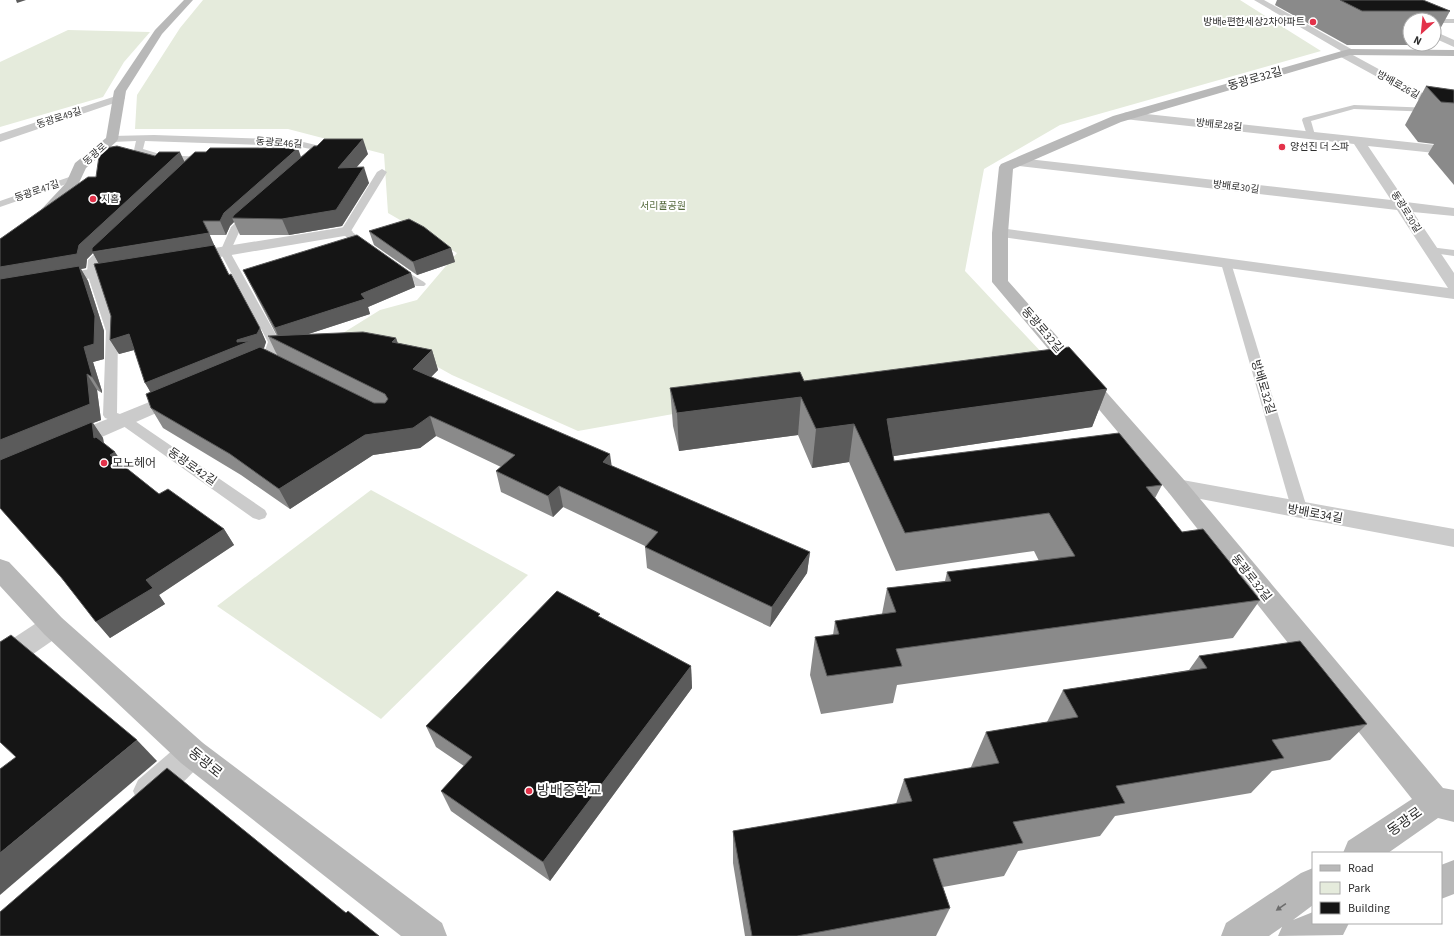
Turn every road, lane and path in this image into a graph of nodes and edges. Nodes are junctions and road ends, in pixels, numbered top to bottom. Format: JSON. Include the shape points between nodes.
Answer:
{"nodes":[{"id":1,"x":189,"y":0,"type":"edge"},
{"id":2,"x":1258,"y":0,"type":"edge"},
{"id":3,"x":1442,"y":21,"type":"edge"},
{"id":4,"x":1454,"y":21,"type":"edge"},
{"id":5,"x":1442,"y":38,"type":"edge"},
{"id":6,"x":1454,"y":44,"type":"edge"},
{"id":7,"x":1346,"y":53,"type":"junction"},
{"id":8,"x":1454,"y":53,"type":"edge"},
{"id":9,"x":119,"y":98,"type":"junction"},
{"id":10,"x":1450,"y":113,"type":"edge"},
{"id":11,"x":1128,"y":116,"type":"junction"},
{"id":12,"x":1311,"y":135,"type":"junction"},
{"id":13,"x":0,"y":138,"type":"edge"},
{"id":14,"x":142,"y":138,"type":"junction"},
{"id":15,"x":112,"y":139,"type":"junction"},
{"id":16,"x":1358,"y":140,"type":"junction"},
{"id":17,"x":1454,"y":151,"type":"edge"},
{"id":18,"x":1018,"y":162,"type":"junction"},
{"id":19,"x":308,"y":164,"type":"edge"},
{"id":20,"x":188,"y":169,"type":"edge"},
{"id":21,"x":382,"y":172,"type":"dead end"},
{"id":22,"x":75,"y":178,"type":"junction"},
{"id":23,"x":0,"y":204,"type":"edge"},
{"id":24,"x":1403,"y":206,"type":"junction"},
{"id":25,"x":257,"y":209,"type":"edge"},
{"id":26,"x":1454,"y":212,"type":"edge"},
{"id":27,"x":344,"y":232,"type":"junction"},
{"id":28,"x":1000,"y":233,"type":"junction"},
{"id":29,"x":115,"y":239,"type":"edge"},
{"id":30,"x":1430,"y":250,"type":"junction"},
{"id":31,"x":0,"y":251,"type":"edge"},
{"id":32,"x":225,"y":252,"type":"junction"},
{"id":33,"x":1454,"y":253,"type":"edge"},
{"id":34,"x":376,"y":254,"type":"edge"},
{"id":35,"x":178,"y":259,"type":"edge"},
{"id":36,"x":389,"y":263,"type":"edge"},
{"id":37,"x":1226,"y":263,"type":"junction"},
{"id":38,"x":140,"y":266,"type":"edge"},
{"id":39,"x":93,"y":273,"type":"junction"},
{"id":40,"x":420,"y":284,"type":"dead end"},
{"id":41,"x":1454,"y":285,"type":"edge"},
{"id":42,"x":0,"y":289,"type":"edge"},
{"id":43,"x":1454,"y":294,"type":"edge"},
{"id":44,"x":289,"y":369,"type":"edge"},
{"id":45,"x":196,"y":389,"type":"edge"},
{"id":46,"x":124,"y":420,"type":"junction"},
{"id":47,"x":51,"y":450,"type":"edge"},
{"id":48,"x":1177,"y":487,"type":"junction"},
{"id":49,"x":1300,"y":511,"type":"junction"},
{"id":50,"x":259,"y":514,"type":"dead end"},
{"id":51,"x":1454,"y":538,"type":"edge"},
{"id":52,"x":0,"y":569,"type":"edge"},
{"id":53,"x":53,"y":626,"type":"junction"},
{"id":54,"x":0,"y":662,"type":"edge"},
{"id":55,"x":192,"y":753,"type":"junction"},
{"id":56,"x":1444,"y":804,"type":"edge"},
{"id":57,"x":126,"y":811,"type":"edge"},
{"id":58,"x":1362,"y":852,"type":"edge"},
{"id":59,"x":1454,"y":877,"type":"edge"},
{"id":60,"x":1442,"y":882,"type":"edge"},
{"id":61,"x":1312,"y":886,"type":"edge"},
{"id":62,"x":1328,"y":924,"type":"edge"},
{"id":63,"x":429,"y":936,"type":"edge"},
{"id":64,"x":1239,"y":936,"type":"edge"},
{"id":65,"x":1296,"y":936,"type":"edge"}],
"edges":[{"from":1,"to":9,"type":"street","name":"동광로","via":[[158,32],[130,74],[120,91]]},
{"from":2,"to":7,"type":"street"},
{"from":3,"to":4,"type":"lane"},
{"from":5,"to":6,"type":"street"},
{"from":7,"to":8,"type":"street","name":"방배로26길"},
{"from":7,"to":10,"type":"street","name":"방배로26길"},
{"from":7,"to":11,"type":"street","name":"동광로32길"},
{"from":9,"to":13,"type":"street","name":"동광로49길"},
{"from":9,"to":15,"type":"street","name":"동광로"},
{"from":10,"to":12,"type":"lane","via":[[1354,107],[1306,120]]},
{"from":11,"to":12,"type":"street","name":"방배로28길"},
{"from":11,"to":18,"type":"street","name":"동광로32길"},
{"from":12,"to":16,"type":"street","name":"방배로28길"},
{"from":14,"to":15,"type":"lane","name":"동광로46길"},
{"from":14,"to":19,"type":"lane","name":"동광로46길","via":[[295,143],[321,149]]},
{"from":14,"to":20,"type":"lane","via":[[138,150],[162,158],[200,159]]},
{"from":15,"to":22,"type":"street","name":"동광로","via":[[80,166]]},
{"from":16,"to":17,"type":"street","name":"방배로28길"},
{"from":16,"to":24,"type":"street","name":"동광로30길"},
{"from":18,"to":24,"type":"street","name":"방배로30길"},
{"from":18,"to":28,"type":"street","name":"동광로32길","via":[[1006,168]]},
{"from":21,"to":27,"type":"lane"},
{"from":22,"to":23,"type":"lane","name":"동광로47길"},
{"from":22,"to":31,"type":"street","name":"동광로","via":[[41,218]]},
{"from":24,"to":26,"type":"street","name":"방배로30길"},
{"from":24,"to":30,"type":"street","name":"동광로30길"},
{"from":25,"to":32,"type":"lane","via":[[234,228]]},
{"from":27,"to":32,"type":"street"},
{"from":27,"to":34,"type":"lane"},
{"from":28,"to":37,"type":"street"},
{"from":28,"to":48,"type":"street","name":"동광로32길","via":[[1000,282]]},
{"from":29,"to":39,"type":"lane","via":[[93,260]]},
{"from":30,"to":33,"type":"lane"},
{"from":30,"to":41,"type":"street","name":"동광로30길"},
{"from":32,"to":35,"type":"street"},
{"from":32,"to":44,"type":"lane","via":[[274,342],[261,362]]},
{"from":36,"to":40,"type":"lane"},
{"from":37,"to":43,"type":"street"},
{"from":37,"to":49,"type":"lane","name":"방배로32길"},
{"from":38,"to":39,"type":"street"},
{"from":39,"to":42,"type":"street"},
{"from":39,"to":46,"type":"lane","via":[[112,331],[110,415]]},
{"from":45,"to":46,"type":"street"},
{"from":46,"to":47,"type":"street"},
{"from":46,"to":50,"type":"lane","name":"동광로42길"},
{"from":48,"to":49,"type":"street","name":"방배로34길"},
{"from":48,"to":56,"type":"street","name":"동광로32길"},
{"from":49,"to":51,"type":"street","name":"방배로34길"},
{"from":52,"to":53,"type":"street","name":"동광로"},
{"from":53,"to":54,"type":"street"},
{"from":53,"to":55,"type":"street","name":"동광로"},
{"from":55,"to":57,"type":"street"},
{"from":55,"to":63,"type":"street","name":"동광로"},
{"from":56,"to":58,"type":"street","name":"동광로"},
{"from":59,"to":60,"type":"street"},
{"from":61,"to":64,"type":"street","one_way":true},
{"from":62,"to":65,"type":"street"}]}
